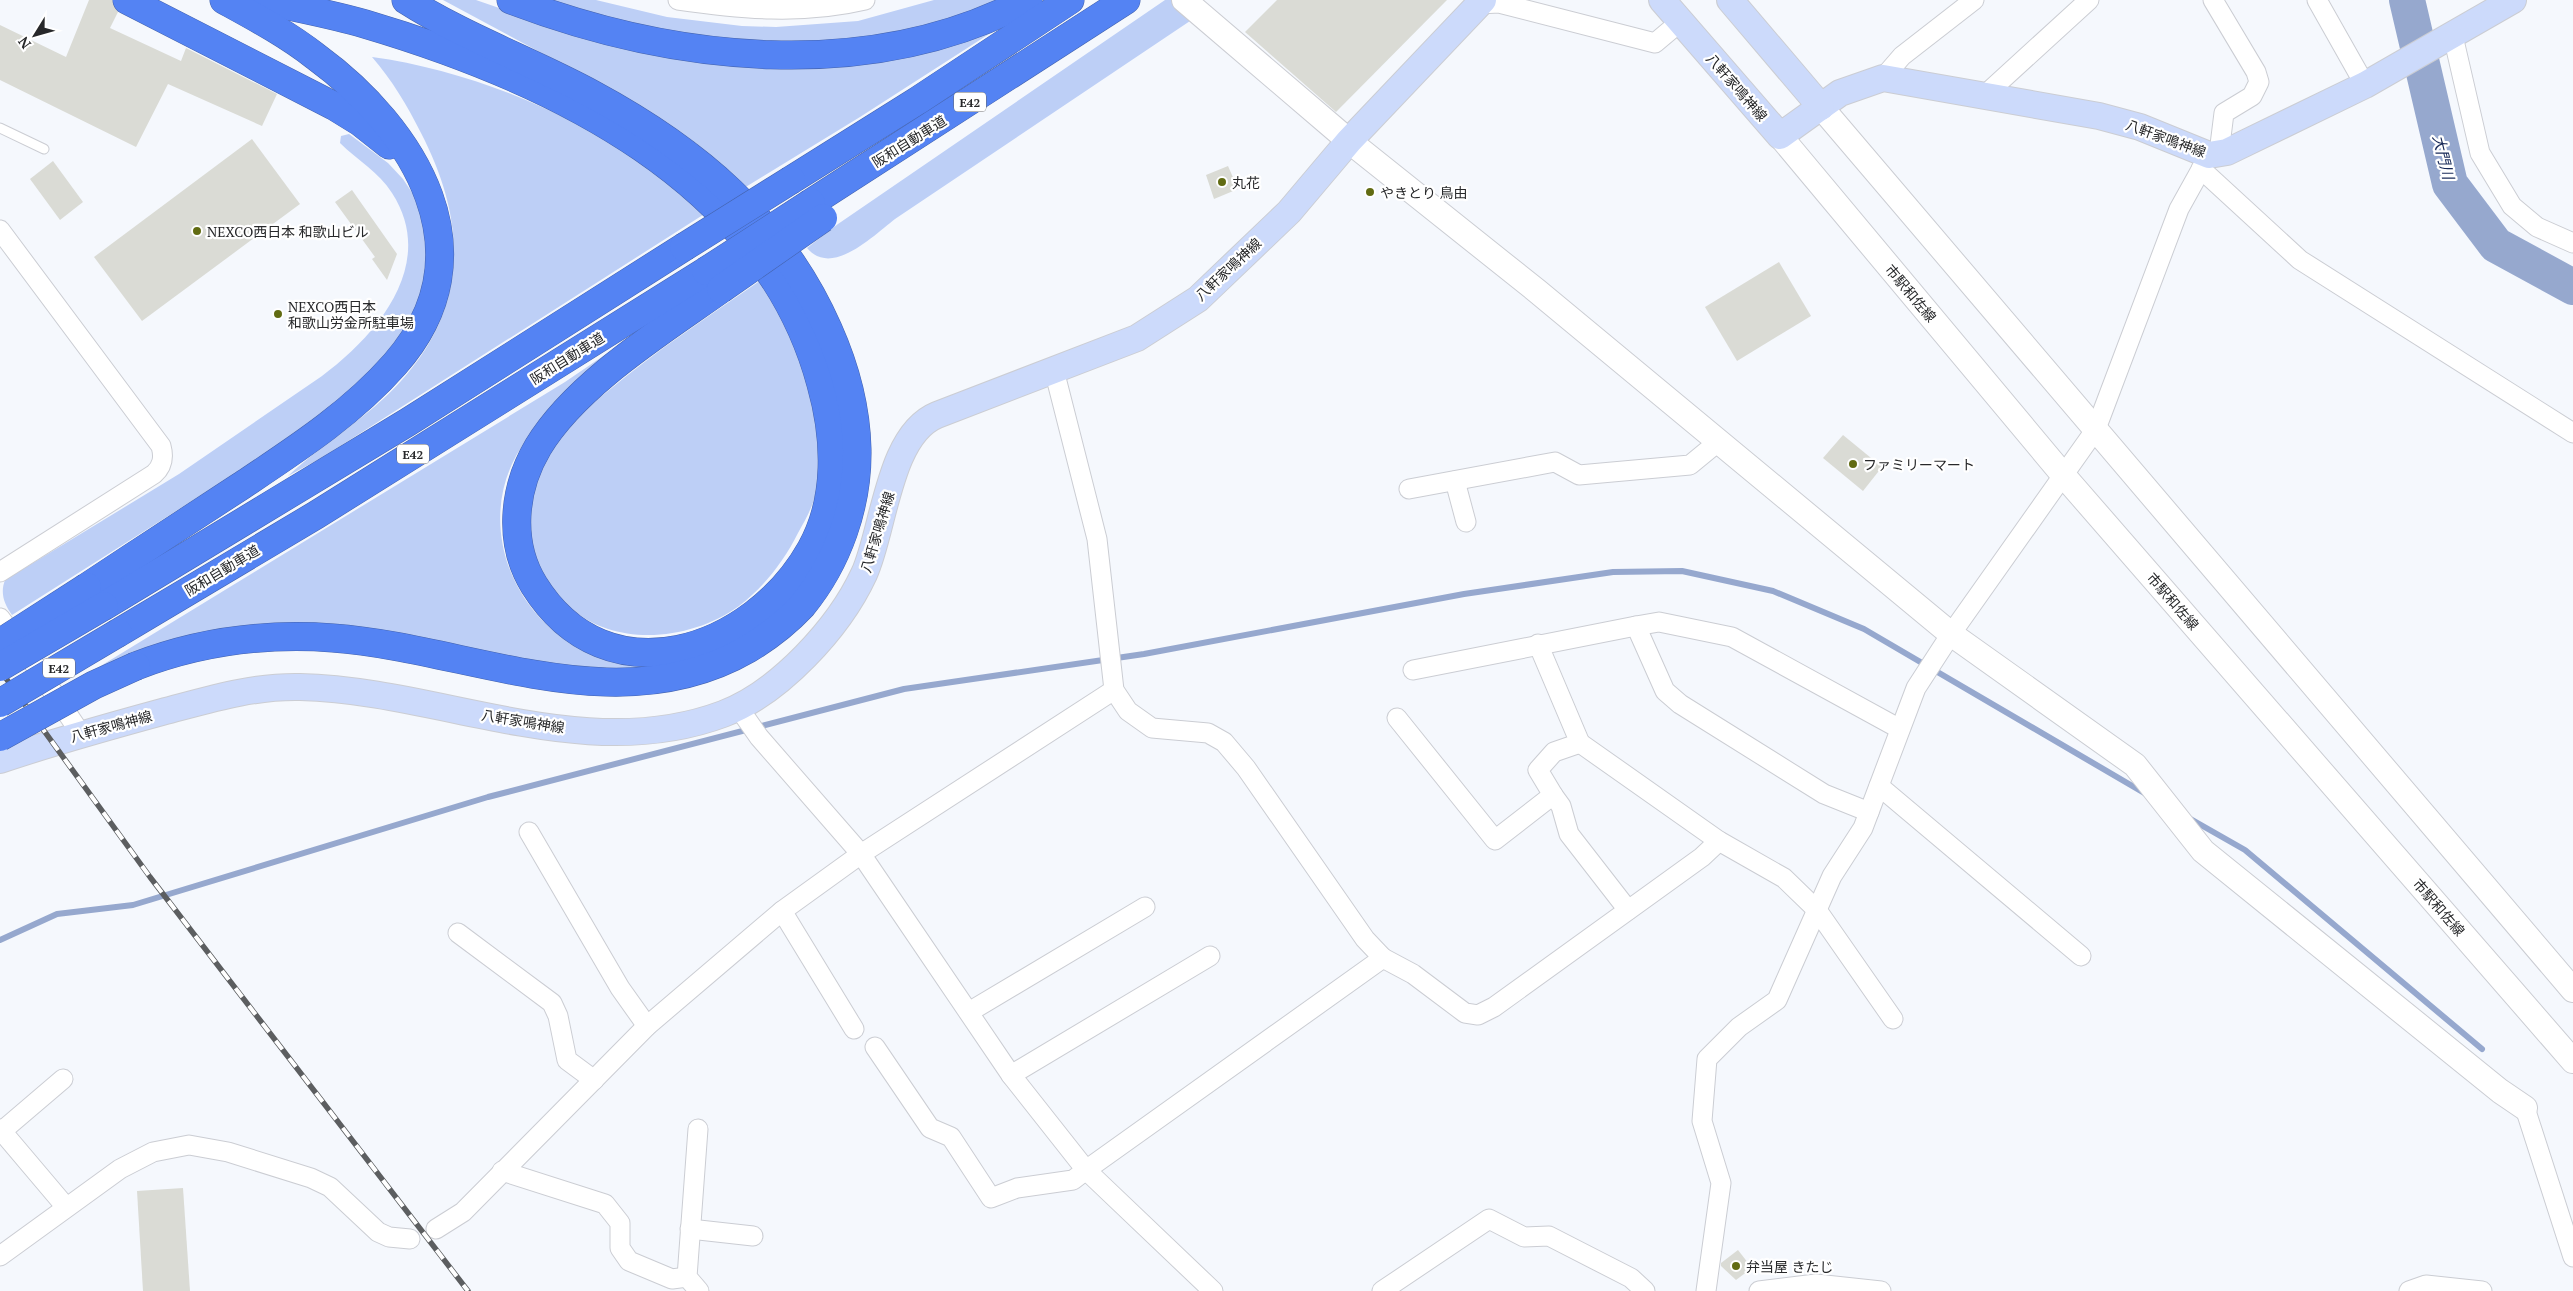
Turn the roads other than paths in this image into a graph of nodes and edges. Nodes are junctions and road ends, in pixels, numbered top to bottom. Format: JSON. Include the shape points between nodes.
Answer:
{"nodes":[{"id":1,"x":127,"y":0,"type":"edge"},
{"id":2,"x":224,"y":0,"type":"edge"},
{"id":3,"x":262,"y":0,"type":"edge"},
{"id":4,"x":309,"y":0,"type":"edge"},
{"id":5,"x":511,"y":0,"type":"edge"},
{"id":6,"x":678,"y":0,"type":"edge"},
{"id":7,"x":865,"y":0,"type":"edge"},
{"id":8,"x":1028,"y":0,"type":"edge"},
{"id":9,"x":1070,"y":0,"type":"edge"},
{"id":10,"x":1126,"y":0,"type":"edge"},
{"id":11,"x":1184,"y":0,"type":"edge"},
{"id":12,"x":1662,"y":0,"type":"edge"},
{"id":13,"x":1730,"y":0,"type":"edge"},
{"id":14,"x":1974,"y":0,"type":"edge"},
{"id":15,"x":2089,"y":0,"type":"edge"},
{"id":16,"x":2213,"y":0,"type":"edge"},
{"id":17,"x":2317,"y":0,"type":"edge"},
{"id":18,"x":2513,"y":0,"type":"edge"},
{"id":19,"x":1481,"y":2,"type":"edge"},
{"id":20,"x":410,"y":3,"type":"edge"},
{"id":21,"x":1680,"y":22,"type":"junction"},
{"id":22,"x":362,"y":23,"type":"junction"},
{"id":23,"x":2450,"y":38,"type":"junction"},
{"id":24,"x":1883,"y":78,"type":"junction"},
{"id":25,"x":2371,"y":81,"type":"junction"},
{"id":26,"x":1985,"y":95,"type":"junction"},
{"id":27,"x":1822,"y":107,"type":"junction"},
{"id":28,"x":0,"y":128,"type":"edge"},
{"id":29,"x":1780,"y":136,"type":"junction"},
{"id":30,"x":1349,"y":141,"type":"junction"},
{"id":31,"x":44,"y":149,"type":"dead end"},
{"id":32,"x":2210,"y":159,"type":"junction"},
{"id":33,"x":434,"y":207,"type":"junction"},
{"id":34,"x":0,"y":230,"type":"edge"},
{"id":35,"x":2573,"y":244,"type":"edge"},
{"id":36,"x":713,"y":280,"type":"junction"},
{"id":37,"x":1054,"y":370,"type":"junction"},
{"id":38,"x":2096,"y":429,"type":"junction"},
{"id":39,"x":2573,"y":433,"type":"edge"},
{"id":40,"x":1718,"y":442,"type":"junction"},
{"id":41,"x":2064,"y":476,"type":"junction"},
{"id":42,"x":1455,"y":481,"type":"junction"},
{"id":43,"x":1409,"y":489,"type":"dead end"},
{"id":44,"x":1466,"y":522,"type":"dead end"},
{"id":45,"x":0,"y":572,"type":"edge"},
{"id":46,"x":95,"y":597,"type":"junction"},
{"id":47,"x":0,"y":618,"type":"edge"},
{"id":48,"x":1636,"y":626,"type":"junction"},
{"id":49,"x":1951,"y":634,"type":"junction"},
{"id":50,"x":0,"y":642,"type":"edge"},
{"id":51,"x":1538,"y":644,"type":"junction"},
{"id":52,"x":0,"y":668,"type":"edge"},
{"id":53,"x":1414,"y":670,"type":"dead end"},
{"id":54,"x":1114,"y":690,"type":"junction"},
{"id":55,"x":0,"y":703,"type":"edge"},
{"id":56,"x":742,"y":714,"type":"junction"},
{"id":57,"x":1397,"y":718,"type":"dead end"},
{"id":58,"x":1900,"y":729,"type":"junction"},
{"id":59,"x":80,"y":734,"type":"junction"},
{"id":60,"x":0,"y":737,"type":"edge"},
{"id":61,"x":1580,"y":742,"type":"junction"},
{"id":62,"x":0,"y":760,"type":"edge"},
{"id":63,"x":1879,"y":786,"type":"junction"},
{"id":64,"x":1553,"y":795,"type":"junction"},
{"id":65,"x":1869,"y":812,"type":"junction"},
{"id":66,"x":529,"y":832,"type":"dead end"},
{"id":67,"x":1719,"y":841,"type":"junction"},
{"id":68,"x":861,"y":854,"type":"junction"},
{"id":69,"x":1145,"y":907,"type":"dead end"},
{"id":70,"x":1628,"y":910,"type":"junction"},
{"id":71,"x":1817,"y":910,"type":"junction"},
{"id":72,"x":782,"y":911,"type":"junction"},
{"id":73,"x":458,"y":933,"type":"dead end"},
{"id":74,"x":1210,"y":956,"type":"dead end"},
{"id":75,"x":2080,"y":956,"type":"dead end"},
{"id":76,"x":1383,"y":958,"type":"junction"},
{"id":77,"x":2573,"y":990,"type":"edge"},
{"id":78,"x":968,"y":1012,"type":"junction"},
{"id":79,"x":1893,"y":1019,"type":"dead end"},
{"id":80,"x":648,"y":1026,"type":"junction"},
{"id":81,"x":854,"y":1029,"type":"dead end"},
{"id":82,"x":876,"y":1047,"type":"dead end"},
{"id":83,"x":2573,"y":1061,"type":"edge"},
{"id":84,"x":1010,"y":1074,"type":"junction"},
{"id":85,"x":63,"y":1079,"type":"dead end"},
{"id":86,"x":594,"y":1080,"type":"junction"},
{"id":87,"x":2525,"y":1108,"type":"joint"},
{"id":88,"x":698,"y":1129,"type":"dead end"},
{"id":89,"x":1,"y":1130,"type":"edge"},
{"id":90,"x":1086,"y":1170,"type":"junction"},
{"id":91,"x":502,"y":1171,"type":"junction"},
{"id":92,"x":66,"y":1207,"type":"junction"},
{"id":93,"x":436,"y":1229,"type":"dead end"},
{"id":94,"x":690,"y":1229,"type":"junction"},
{"id":95,"x":753,"y":1236,"type":"dead end"},
{"id":96,"x":410,"y":1238,"type":"dead end"},
{"id":97,"x":0,"y":1256,"type":"edge"},
{"id":98,"x":2573,"y":1257,"type":"edge"},
{"id":99,"x":686,"y":1277,"type":"junction"},
{"id":100,"x":699,"y":1291,"type":"edge"},
{"id":101,"x":1213,"y":1291,"type":"edge"},
{"id":102,"x":1382,"y":1291,"type":"edge"},
{"id":103,"x":1645,"y":1291,"type":"edge"},
{"id":104,"x":1706,"y":1291,"type":"edge"},
{"id":105,"x":1759,"y":1291,"type":"edge"},
{"id":106,"x":1881,"y":1291,"type":"edge"},
{"id":107,"x":2409,"y":1291,"type":"edge"},
{"id":108,"x":2482,"y":1291,"type":"edge"}],
"edges":[{"from":1,"to":33,"type":"highway","via":[[294,84],[360,122],[409,165]]},
{"from":2,"to":33,"type":"highway","via":[[298,44],[352,86],[383,119],[410,157],[426,184]]},
{"from":3,"to":22,"type":"highway"},
{"from":4,"to":22,"type":"highway"},
{"from":5,"to":8,"type":"highway","via":[[628,35],[722,51],[792,55],[850,53],[917,42],[972,25]]},
{"from":6,"to":7,"type":"street","via":[[784,11]]},
{"from":9,"to":46,"type":"highway","number":"E42","bridge":true,"via":[[917,101],[408,422]]},
{"from":10,"to":36,"type":"highway","name":"阪和自動車道","number":"E42","bridge":true},
{"from":11,"to":30,"type":"street"},
{"from":12,"to":21,"type":"main road","name":"八軒家鳴神線"},
{"from":13,"to":27,"type":"main road"},
{"from":14,"to":24,"type":"street","via":[[1902,56]]},
{"from":15,"to":26,"type":"street"},
{"from":16,"to":32,"type":"street","via":[[2256,72],[2258,82],[2252,96],[2224,113]]},
{"from":17,"to":25,"type":"street"},
{"from":18,"to":23,"type":"main road","name":"八軒家鳴神線"},
{"from":19,"to":21,"type":"street","via":[[1499,3],[1655,43]]},
{"from":19,"to":30,"type":"main road","name":"八軒家鳴神線"},
{"from":20,"to":60,"type":"highway","bridge":true,"via":[[592,93],[652,130],[712,174],[751,210],[780,244],[821,313],[841,362],[852,400],[856,430],[856,478],[846,525],[811,595],[773,633],[738,655],[706,670],[665,679],[607,682],[560,679],[368,641],[306,637],[225,642],[136,666],[94,685]]},
{"from":21,"to":29,"type":"main road","name":"八軒家鳴神線"},
{"from":22,"to":36,"type":"highway","via":[[447,51],[503,74],[593,119],[644,150],[692,186],[744,237],[775,277],[801,326],[826,399],[832,451],[829,496],[812,546],[790,582],[776,597],[725,634],[689,648],[651,652],[616,647],[586,637],[560,618],[529,576],[522,562],[516,523],[521,487],[538,448],[559,419]]},
{"from":23,"to":25,"type":"main road","name":"八軒家鳴神線"},
{"from":23,"to":35,"type":"street","via":[[2480,153],[2512,206],[2537,227]]},
{"from":24,"to":26,"type":"main road","name":"八軒家鳴神線"},
{"from":24,"to":27,"type":"main road","name":"八軒家鳴神線","via":[[1840,92]]},
{"from":25,"to":32,"type":"main road","name":"八軒家鳴神線"},
{"from":26,"to":32,"type":"main road","name":"八軒家鳴神線","via":[[2140,127]]},
{"from":27,"to":29,"type":"main road","name":"八軒家鳴神線"},
{"from":27,"to":38,"type":"street"},
{"from":28,"to":31,"type":"lane"},
{"from":29,"to":41,"type":"street","name":"市駅和佐線"},
{"from":30,"to":37,"type":"main road","name":"八軒家鳴神線","via":[[1289,212],[1198,298],[1137,338]]},
{"from":30,"to":40,"type":"street","via":[[1537,291]]},
{"from":32,"to":38,"type":"street","via":[[2179,209]]},
{"from":32,"to":39,"type":"street","via":[[2300,260]]},
{"from":33,"to":46,"type":"highway","via":[[439,258],[433,295],[415,336],[386,374],[345,413]]},
{"from":34,"to":45,"type":"street","via":[[161,446],[163,458],[159,470],[149,478]]},
{"from":36,"to":55,"type":"highway","name":"阪和自動車道","number":"E42","bridge":true},
{"from":37,"to":54,"type":"street","via":[[1097,539]]},
{"from":37,"to":56,"type":"main road","name":"八軒家鳴神線","via":[[937,415],[917,428],[892,480],[865,572],[846,610],[804,659],[760,694]]},
{"from":38,"to":41,"type":"street"},
{"from":38,"to":77,"type":"street"},
{"from":40,"to":42,"type":"street","via":[[1690,465],[1579,475],[1555,462]]},
{"from":40,"to":49,"type":"street"},
{"from":41,"to":49,"type":"street"},
{"from":41,"to":83,"type":"street","name":"市駅和佐線"},
{"from":42,"to":43,"type":"street"},
{"from":42,"to":44,"type":"street"},
{"from":46,"to":50,"type":"highway","bridge":true},
{"from":46,"to":52,"type":"highway","number":"E42","bridge":true},
{"from":47,"to":59,"type":"street"},
{"from":48,"to":51,"type":"street"},
{"from":48,"to":58,"type":"street","via":[[1660,622],[1732,637]]},
{"from":48,"to":65,"type":"street","via":[[1665,691],[1680,704],[1824,794]]},
{"from":49,"to":58,"type":"street","via":[[1916,688]]},
{"from":49,"to":87,"type":"street","via":[[2135,765],[2203,851]]},
{"from":51,"to":53,"type":"street"},
{"from":51,"to":61,"type":"street"},
{"from":54,"to":68,"type":"street"},
{"from":54,"to":76,"type":"street","via":[[1128,711],[1152,728],[1208,733],[1224,742],[1252,776],[1365,939]]},
{"from":56,"to":59,"type":"main road","name":"八軒家鳴神線","via":[[639,732],[596,731],[554,728],[339,690],[271,688],[241,691]]},
{"from":56,"to":68,"type":"street"},
{"from":57,"to":64,"type":"street","via":[[1495,840]]},
{"from":58,"to":63,"type":"street"},
{"from":59,"to":62,"type":"main road","name":"八軒家鳴神線"},
{"from":61,"to":64,"type":"street","via":[[1554,752],[1538,770]]},
{"from":61,"to":67,"type":"street"},
{"from":63,"to":65,"type":"street"},
{"from":63,"to":75,"type":"street"},
{"from":64,"to":70,"type":"street","via":[[1561,806],[1569,834]]},
{"from":65,"to":71,"type":"street","via":[[1863,828],[1832,876]]},
{"from":66,"to":80,"type":"street","via":[[620,988]]},
{"from":67,"to":70,"type":"street"},
{"from":67,"to":71,"type":"street","via":[[1784,878]]},
{"from":68,"to":72,"type":"street"},
{"from":68,"to":78,"type":"street"},
{"from":69,"to":78,"type":"street"},
{"from":70,"to":76,"type":"street","via":[[1494,1007],[1478,1014],[1465,1014],[1413,974]]},
{"from":71,"to":79,"type":"street"},
{"from":71,"to":104,"type":"street","via":[[1777,1000],[1739,1027],[1706,1060],[1702,1121],[1721,1184]]},
{"from":72,"to":80,"type":"street"},
{"from":72,"to":81,"type":"street"},
{"from":73,"to":86,"type":"street","via":[[552,1003],[567,1060]]},
{"from":74,"to":84,"type":"street"},
{"from":76,"to":90,"type":"street"},
{"from":78,"to":84,"type":"street"},
{"from":80,"to":86,"type":"street"},
{"from":82,"to":90,"type":"street","via":[[930,1128],[951,1137],[991,1198],[1017,1188],[1073,1180]]},
{"from":84,"to":90,"type":"street"},
{"from":85,"to":89,"type":"street"},
{"from":86,"to":91,"type":"street"},
{"from":87,"to":98,"type":"street"},
{"from":88,"to":94,"type":"street"},
{"from":89,"to":92,"type":"street"},
{"from":90,"to":101,"type":"street"},
{"from":91,"to":93,"type":"street","via":[[463,1212]]},
{"from":91,"to":99,"type":"street","via":[[604,1204],[620,1223],[620,1248],[629,1262],[672,1279]]},
{"from":92,"to":96,"type":"street","via":[[120,1169],[153,1152],[189,1145],[228,1152],[311,1178],[330,1187],[378,1232],[389,1237]]},
{"from":92,"to":97,"type":"street"},
{"from":94,"to":95,"type":"street"},
{"from":94,"to":99,"type":"street"},
{"from":99,"to":100,"type":"street"},
{"from":102,"to":103,"type":"street","via":[[1489,1219],[1524,1237],[1549,1236],[1631,1278]]},
{"from":105,"to":106,"type":"street","via":[[1816,1284]]},
{"from":107,"to":108,"type":"street","via":[[2426,1285]]}]}
